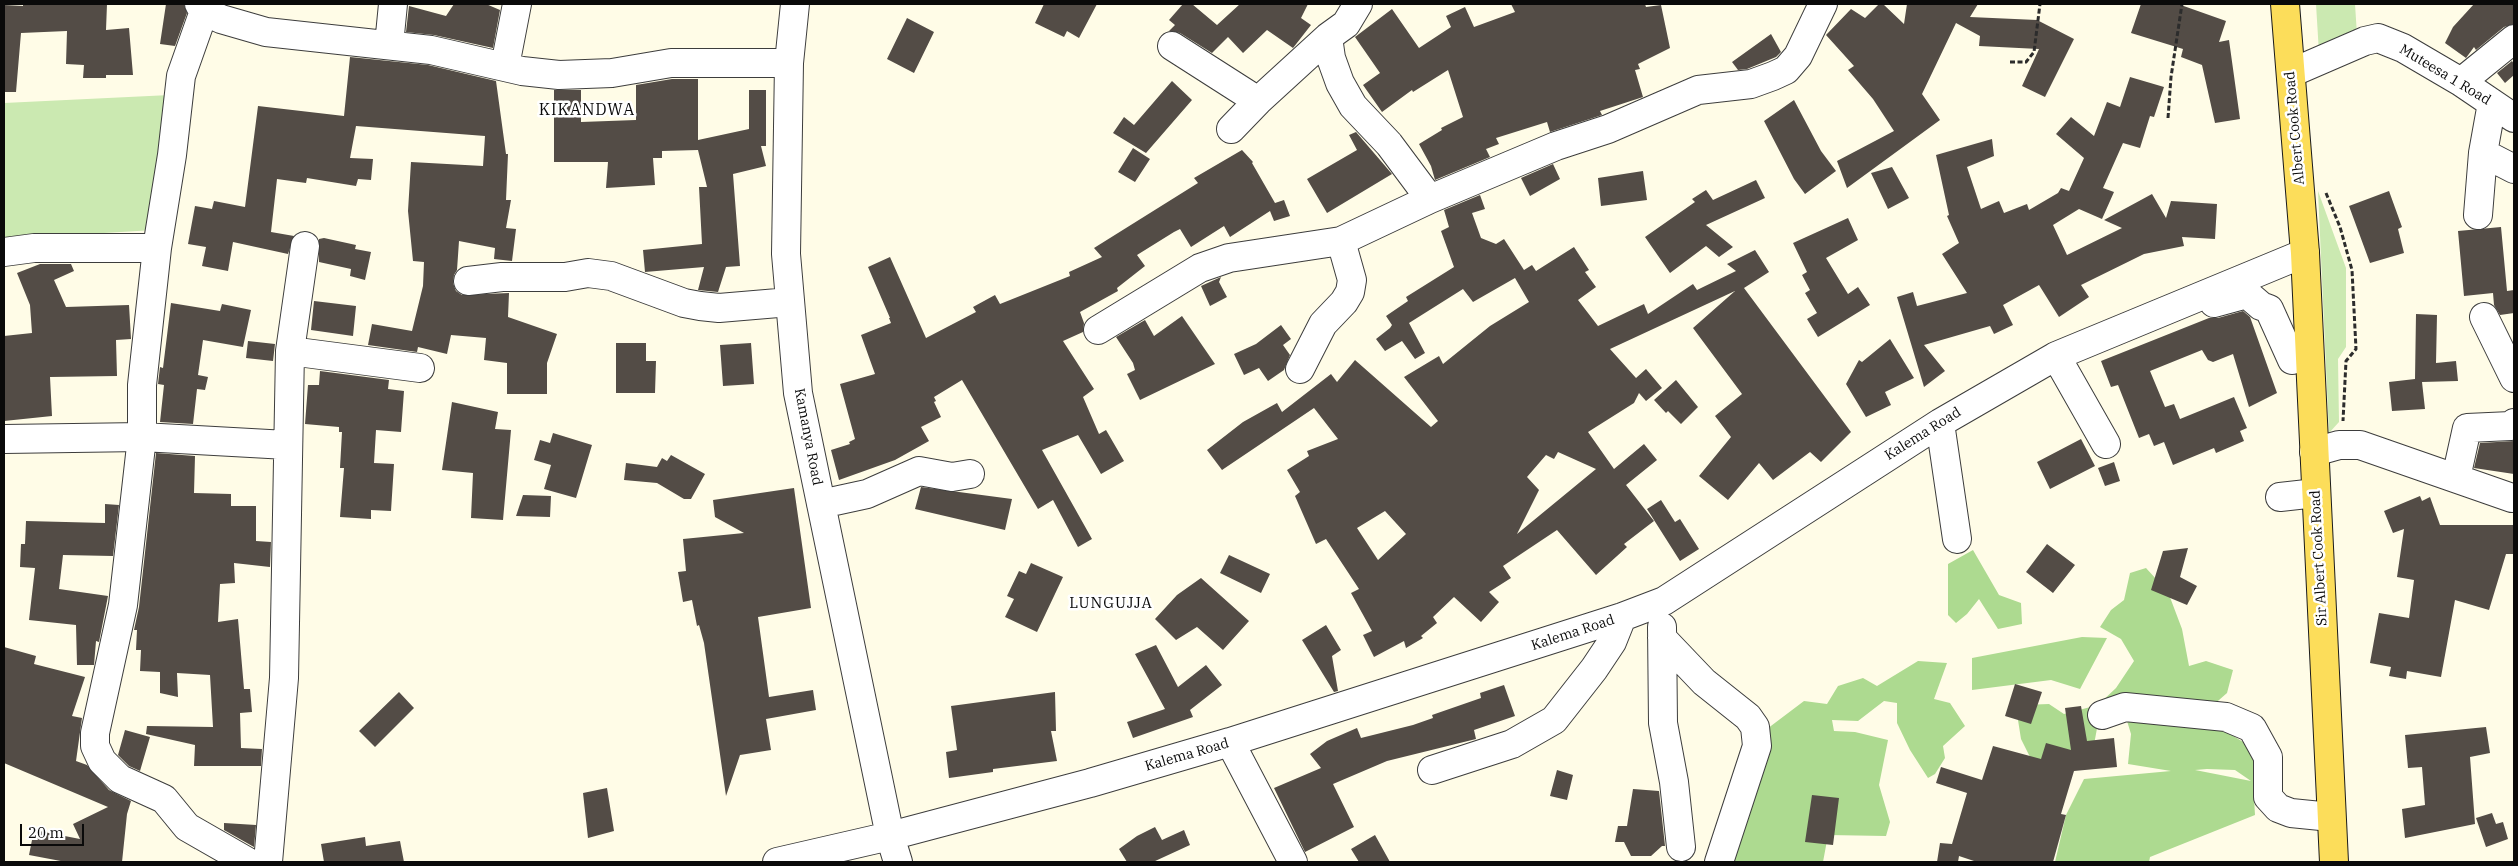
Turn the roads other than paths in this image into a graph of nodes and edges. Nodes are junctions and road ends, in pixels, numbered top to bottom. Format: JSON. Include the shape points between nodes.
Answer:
{"nodes":[{"id":1,"x":393,"y":4,"type":"edge"},
{"id":2,"x":517,"y":4,"type":"edge"},
{"id":3,"x":795,"y":4,"type":"edge"},
{"id":4,"x":1358,"y":4,"type":"edge"},
{"id":5,"x":1823,"y":4,"type":"edge"},
{"id":6,"x":2285,"y":4,"type":"edge"},
{"id":7,"x":202,"y":7,"type":"edge"},
{"id":8,"x":1328,"y":37,"type":"junction"},
{"id":9,"x":2514,"y":39,"type":"edge"},
{"id":10,"x":388,"y":45,"type":"junction"},
{"id":11,"x":1172,"y":46,"type":"dead end"},
{"id":12,"x":789,"y":64,"type":"junction"},
{"id":13,"x":505,"y":66,"type":"junction"},
{"id":14,"x":2291,"y":73,"type":"junction"},
{"id":15,"x":2460,"y":82,"type":"junction"},
{"id":16,"x":1258,"y":101,"type":"junction"},
{"id":17,"x":2492,"y":103,"type":"junction"},
{"id":18,"x":2514,"y":118,"type":"edge"},
{"id":19,"x":1232,"y":129,"type":"dead end"},
{"id":20,"x":2483,"y":153,"type":"junction"},
{"id":21,"x":2514,"y":170,"type":"edge"},
{"id":22,"x":1430,"y":199,"type":"junction"},
{"id":23,"x":2478,"y":215,"type":"dead end"},
{"id":24,"x":1342,"y":241,"type":"junction"},
{"id":25,"x":305,"y":246,"type":"dead end"},
{"id":26,"x":157,"y":248,"type":"junction"},
{"id":27,"x":4,"y":252,"type":"edge"},
{"id":28,"x":2305,"y":253,"type":"junction"},
{"id":29,"x":468,"y":281,"type":"dead end"},
{"id":30,"x":790,"y":302,"type":"junction"},
{"id":31,"x":2484,"y":317,"type":"dead end"},
{"id":32,"x":2139,"y":329,"type":"junction"},
{"id":33,"x":1098,"y":330,"type":"dead end"},
{"id":34,"x":290,"y":351,"type":"junction"},
{"id":35,"x":2056,"y":356,"type":"junction"},
{"id":36,"x":2292,"y":360,"type":"dead end"},
{"id":37,"x":420,"y":368,"type":"dead end"},
{"id":38,"x":1300,"y":369,"type":"dead end"},
{"id":39,"x":2514,"y":378,"type":"edge"},
{"id":40,"x":1940,"y":423,"type":"junction"},
{"id":41,"x":2514,"y":423,"type":"edge"},
{"id":42,"x":142,"y":437,"type":"junction"},
{"id":43,"x":4,"y":439,"type":"edge"},
{"id":44,"x":2106,"y":444,"type":"dead end"},
{"id":45,"x":287,"y":445,"type":"junction"},
{"id":46,"x":2326,"y":448,"type":"junction"},
{"id":47,"x":970,"y":474,"type":"dead end"},
{"id":48,"x":2456,"y":478,"type":"junction"},
{"id":49,"x":2316,"y":492,"type":"junction"},
{"id":50,"x":2280,"y":497,"type":"dead end"},
{"id":51,"x":2512,"y":498,"type":"dead end"},
{"id":52,"x":821,"y":504,"type":"junction"},
{"id":53,"x":1957,"y":539,"type":"dead end"},
{"id":54,"x":1664,"y":601,"type":"junction"},
{"id":55,"x":1622,"y":617,"type":"junction"},
{"id":56,"x":1662,"y":638,"type":"junction"},
{"id":57,"x":2102,"y":715,"type":"dead end"},
{"id":58,"x":1230,"y":742,"type":"junction"},
{"id":59,"x":1432,"y":770,"type":"dead end"},
{"id":60,"x":2331,"y":817,"type":"junction"},
{"id":61,"x":890,"y":836,"type":"junction"},
{"id":62,"x":1681,"y":847,"type":"dead end"},
{"id":63,"x":248,"y":862,"type":"edge"},
{"id":64,"x":268,"y":862,"type":"edge"},
{"id":65,"x":777,"y":862,"type":"edge"},
{"id":66,"x":898,"y":862,"type":"edge"},
{"id":67,"x":1293,"y":862,"type":"edge"},
{"id":68,"x":1719,"y":862,"type":"edge"},
{"id":69,"x":2334,"y":862,"type":"edge"}],
"edges":[{"from":1,"to":10,"type":"street"},
{"from":2,"to":13,"type":"street"},
{"from":3,"to":12,"type":"street","name":"Kamanya Road"},
{"from":4,"to":8,"type":"street","via":[[1346,24]]},
{"from":5,"to":22,"type":"street","via":[[1798,56],[1786,70],[1751,84],[1698,90]]},
{"from":6,"to":14,"type":"main road","name":"Albert Cook Road"},
{"from":7,"to":10,"type":"street","via":[[235,24],[266,32]]},
{"from":7,"to":26,"type":"street","via":[[181,76]]},
{"from":8,"to":16,"type":"street"},
{"from":8,"to":22,"type":"street","via":[[1340,83],[1354,106],[1389,144]]},
{"from":9,"to":15,"type":"street"},
{"from":10,"to":13,"type":"street","via":[[431,50]]},
{"from":11,"to":16,"type":"street"},
{"from":12,"to":13,"type":"street","via":[[671,63],[584,75],[550,74]]},
{"from":12,"to":30,"type":"street","name":"Kamanya Road","via":[[786,254]]},
{"from":14,"to":15,"type":"street","name":"Muteesa 1 Road","via":[[2378,38],[2403,48]]},
{"from":14,"to":28,"type":"main road","name":"Albert Cook Road"},
{"from":15,"to":17,"type":"street","name":"Muteesa 1 Road"},
{"from":16,"to":19,"type":"street"},
{"from":17,"to":18,"type":"street","name":"Muteesa 1 Road"},
{"from":17,"to":20,"type":"street"},
{"from":20,"to":21,"type":"street"},
{"from":20,"to":23,"type":"street"},
{"from":22,"to":24,"type":"street"},
{"from":24,"to":33,"type":"street","via":[[1222,260],[1200,268]]},
{"from":24,"to":38,"type":"street","via":[[1352,280],[1350,292],[1323,324]]},
{"from":25,"to":34,"type":"street"},
{"from":26,"to":27,"type":"street","via":[[34,248]]},
{"from":26,"to":42,"type":"street","via":[[142,385]]},
{"from":28,"to":32,"type":"street","name":"Kalema Road"},
{"from":28,"to":46,"type":"main road","name":"Sir Albert Cook Road"},
{"from":29,"to":30,"type":"street","via":[[502,277],[566,277],[588,272],[611,276],[684,302],[709,307]]},
{"from":30,"to":52,"type":"street","name":"Kamanya Road","via":[[798,393]]},
{"from":31,"to":39,"type":"street"},
{"from":32,"to":35,"type":"street","name":"Kalema Road"},
{"from":32,"to":36,"type":"street","via":[[2247,294],[2269,309]]},
{"from":34,"to":37,"type":"street"},
{"from":34,"to":45,"type":"street"},
{"from":35,"to":40,"type":"street","name":"Kalema Road"},
{"from":35,"to":44,"type":"street"},
{"from":40,"to":53,"type":"street"},
{"from":40,"to":54,"type":"street","name":"Kalema Road"},
{"from":41,"to":48,"type":"street","via":[[2511,426],[2468,428]]},
{"from":42,"to":43,"type":"street"},
{"from":42,"to":45,"type":"street"},
{"from":42,"to":63,"type":"street","via":[[123,605],[95,733],[95,746],[102,761],[120,779],[164,799],[187,827]]},
{"from":45,"to":64,"type":"street","via":[[284,678]]},
{"from":46,"to":48,"type":"street","via":[[2360,445]]},
{"from":46,"to":49,"type":"main road","name":"Sir Albert Cook Road"},
{"from":47,"to":52,"type":"street","via":[[952,476],[920,471],[867,494]]},
{"from":48,"to":51,"type":"street"},
{"from":49,"to":50,"type":"street"},
{"from":49,"to":60,"type":"main road","name":"Sir Albert Cook Road"},
{"from":52,"to":61,"type":"street","name":"Kamanya Road"},
{"from":54,"to":55,"type":"street","name":"Kalema Road"},
{"from":54,"to":56,"type":"street"},
{"from":55,"to":58,"type":"street","name":"Kalema Road"},
{"from":55,"to":59,"type":"street","via":[[1612,642],[1554,720],[1512,744]]},
{"from":56,"to":62,"type":"street","via":[[1663,723]]},
{"from":56,"to":68,"type":"street","via":[[1704,682],[1748,717],[1755,727],[1757,746]]},
{"from":57,"to":60,"type":"street","via":[[2125,707],[2226,716],[2252,728],[2268,756],[2268,797],[2278,808],[2291,813]]},
{"from":58,"to":61,"type":"street","name":"Kalema Road"},
{"from":58,"to":67,"type":"street"},
{"from":60,"to":69,"type":"main road","name":"Sir Albert Cook Road"},
{"from":61,"to":65,"type":"street","name":"Kalema Road"},
{"from":61,"to":66,"type":"street","name":"Kamanya Road"}]}
